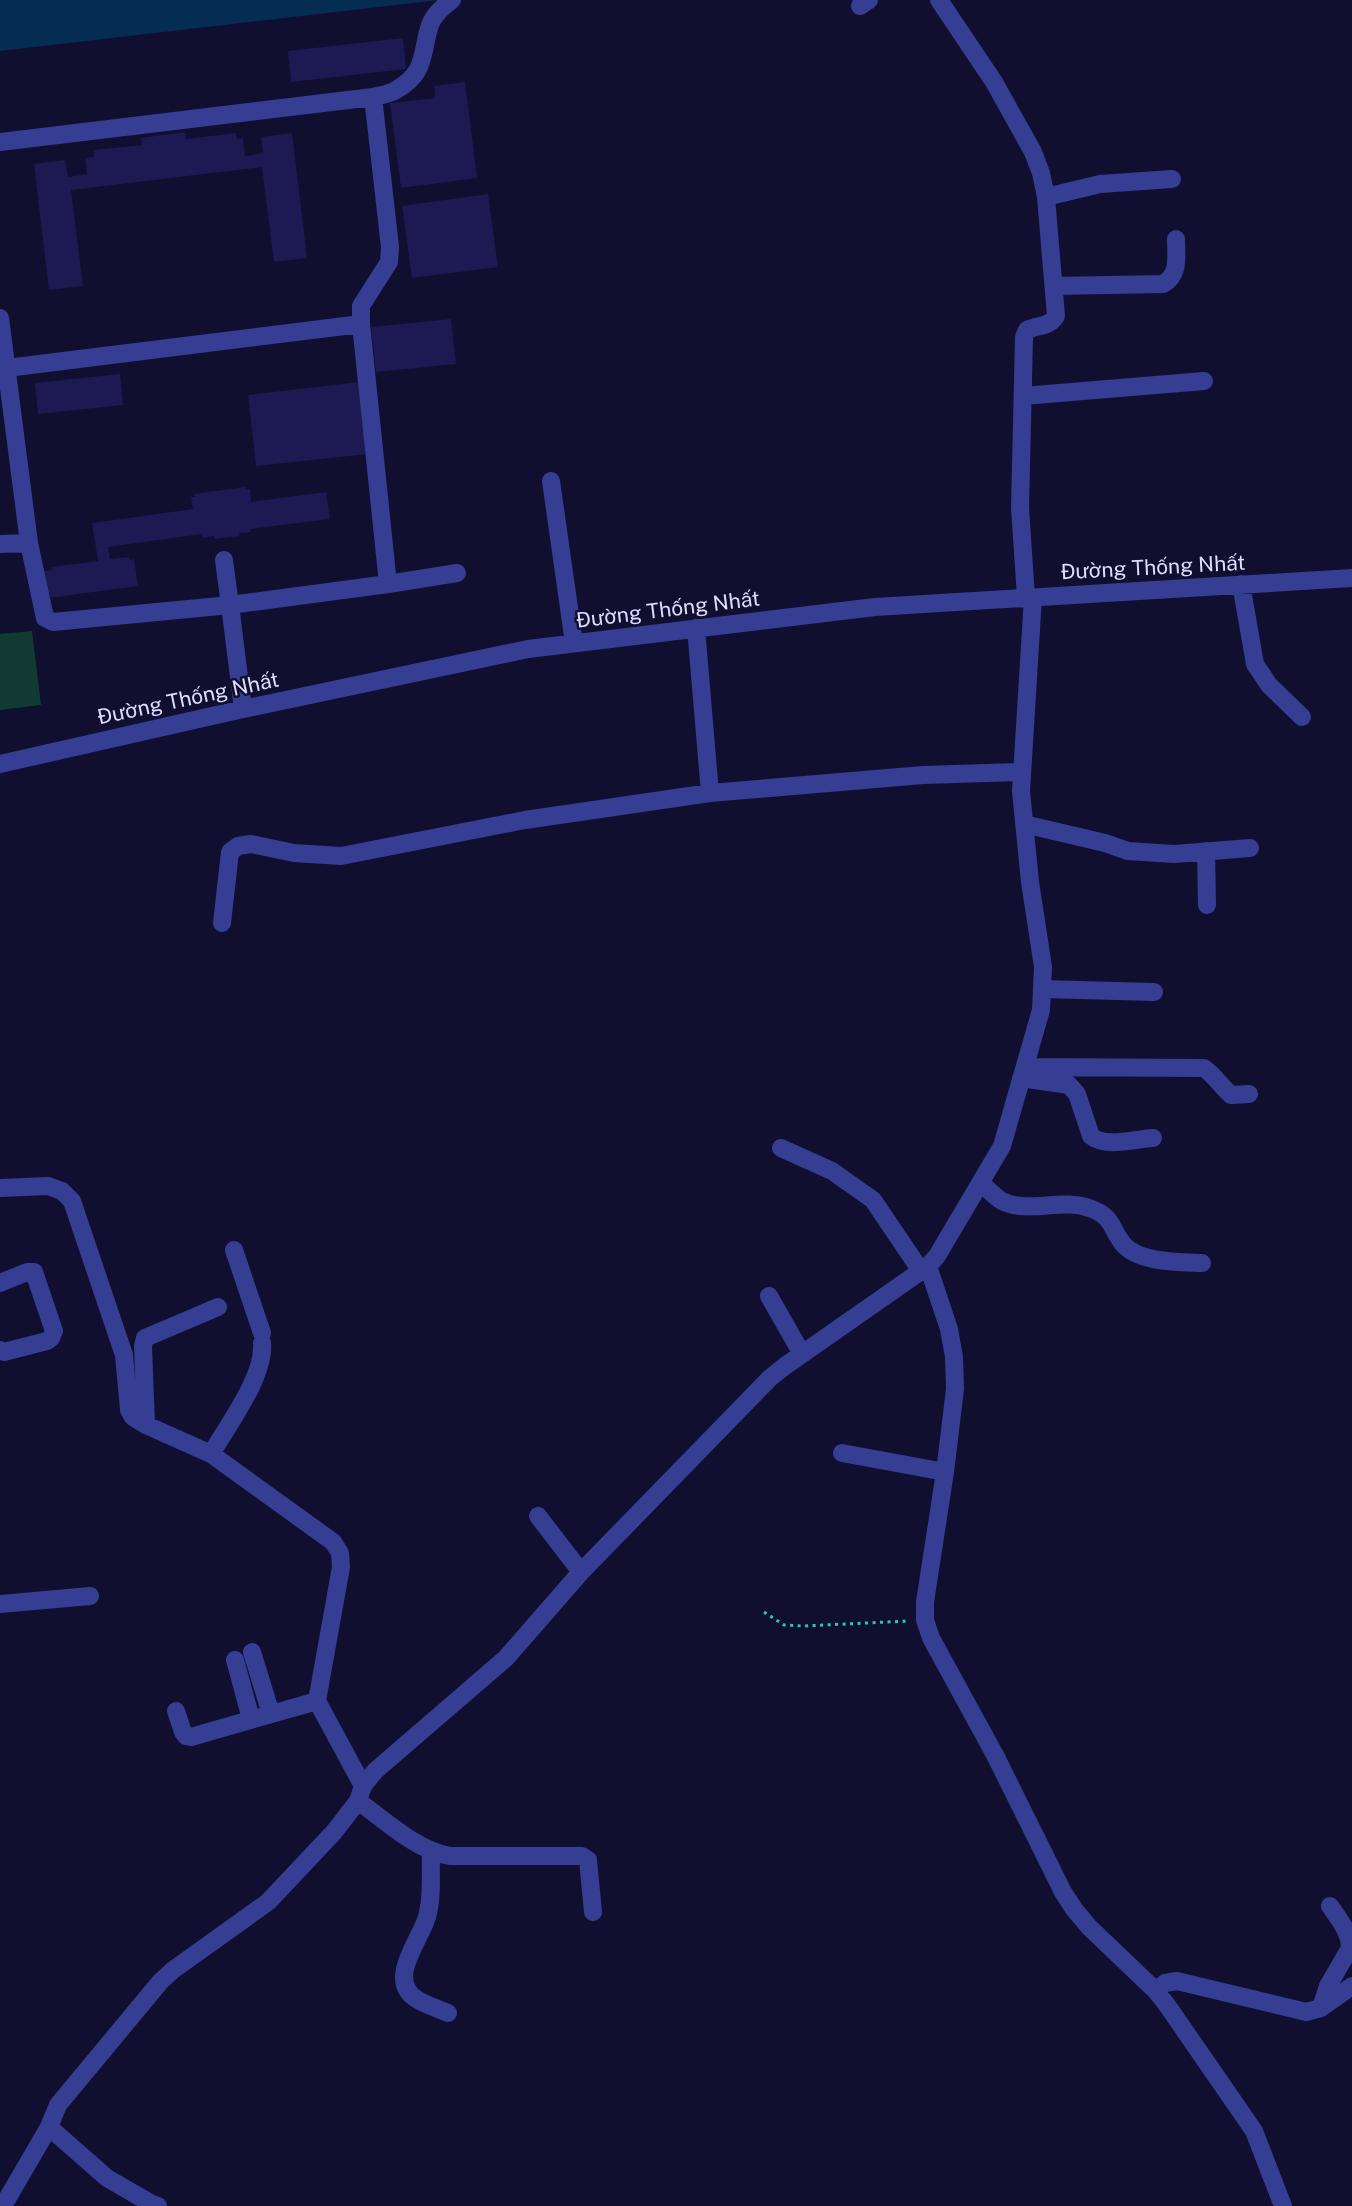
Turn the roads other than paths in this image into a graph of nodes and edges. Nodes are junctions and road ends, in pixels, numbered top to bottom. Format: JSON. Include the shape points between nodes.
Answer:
{"nodes":[{"id":1,"x":452,"y":0,"type":"edge"},
{"id":2,"x":939,"y":0,"type":"edge"},
{"id":3,"x":373,"y":97,"type":"junction"},
{"id":4,"x":0,"y":142,"type":"edge"},
{"id":5,"x":1172,"y":179,"type":"dead end"},
{"id":6,"x":1046,"y":197,"type":"junction"},
{"id":7,"x":1176,"y":239,"type":"dead end"},
{"id":8,"x":1054,"y":286,"type":"junction"},
{"id":9,"x":0,"y":318,"type":"edge"},
{"id":10,"x":361,"y":324,"type":"junction"},
{"id":11,"x":6,"y":368,"type":"junction"},
{"id":12,"x":1204,"y":381,"type":"dead end"},
{"id":13,"x":1023,"y":396,"type":"junction"},
{"id":14,"x":551,"y":481,"type":"dead end"},
{"id":15,"x":29,"y":543,"type":"junction"},
{"id":16,"x":0,"y":544,"type":"edge"},
{"id":17,"x":224,"y":560,"type":"dead end"},
{"id":18,"x":458,"y":573,"type":"dead end"},
{"id":19,"x":1352,"y":578,"type":"edge"},
{"id":20,"x":388,"y":584,"type":"junction"},
{"id":21,"x":1240,"y":584,"type":"junction"},
{"id":22,"x":1030,"y":597,"type":"junction"},
{"id":23,"x":230,"y":605,"type":"junction"},
{"id":24,"x":696,"y":628,"type":"junction"},
{"id":25,"x":574,"y":644,"type":"junction"},
{"id":26,"x":243,"y":709,"type":"junction"},
{"id":27,"x":1302,"y":717,"type":"dead end"},
{"id":28,"x":0,"y":764,"type":"edge"},
{"id":29,"x":1021,"y":772,"type":"junction"},
{"id":30,"x":710,"y":793,"type":"junction"},
{"id":31,"x":1024,"y":824,"type":"junction"},
{"id":32,"x":1250,"y":848,"type":"dead end"},
{"id":33,"x":1206,"y":851,"type":"junction"},
{"id":34,"x":1207,"y":906,"type":"dead end"},
{"id":35,"x":222,"y":924,"type":"dead end"},
{"id":36,"x":1043,"y":989,"type":"junction"},
{"id":37,"x":1154,"y":992,"type":"dead end"},
{"id":38,"x":1023,"y":1072,"type":"junction"},
{"id":39,"x":1249,"y":1094,"type":"dead end"},
{"id":40,"x":1153,"y":1138,"type":"dead end"},
{"id":41,"x":781,"y":1148,"type":"dead end"},
{"id":42,"x":981,"y":1183,"type":"junction"},
{"id":43,"x":0,"y":1188,"type":"edge"},
{"id":44,"x":234,"y":1250,"type":"dead end"},
{"id":45,"x":1202,"y":1263,"type":"dead end"},
{"id":46,"x":924,"y":1268,"type":"junction"},
{"id":47,"x":0,"y":1283,"type":"edge"},
{"id":48,"x":769,"y":1296,"type":"dead end"},
{"id":49,"x":218,"y":1307,"type":"dead end"},
{"id":50,"x":0,"y":1350,"type":"edge"},
{"id":51,"x":801,"y":1354,"type":"junction"},
{"id":52,"x":146,"y":1425,"type":"junction"},
{"id":53,"x":842,"y":1453,"type":"dead end"},
{"id":54,"x":211,"y":1454,"type":"junction"},
{"id":55,"x":945,"y":1472,"type":"junction"},
{"id":56,"x":538,"y":1516,"type":"dead end"},
{"id":57,"x":581,"y":1572,"type":"junction"},
{"id":58,"x":90,"y":1596,"type":"dead end"},
{"id":59,"x":0,"y":1604,"type":"edge"},
{"id":60,"x":252,"y":1652,"type":"dead end"},
{"id":61,"x":235,"y":1660,"type":"dead end"},
{"id":62,"x":317,"y":1701,"type":"junction"},
{"id":63,"x":176,"y":1711,"type":"dead end"},
{"id":64,"x":271,"y":1714,"type":"junction"},
{"id":65,"x":251,"y":1719,"type":"junction"},
{"id":66,"x":361,"y":1793,"type":"junction"},
{"id":67,"x":431,"y":1851,"type":"junction"},
{"id":68,"x":1330,"y":1906,"type":"dead end"},
{"id":69,"x":593,"y":1912,"type":"dead end"},
{"id":70,"x":1352,"y":1986,"type":"edge"},
{"id":71,"x":1156,"y":1992,"type":"junction"},
{"id":72,"x":1321,"y":2008,"type":"junction"},
{"id":73,"x":447,"y":2013,"type":"dead end"},
{"id":74,"x":49,"y":2127,"type":"junction"},
{"id":75,"x":3,"y":2206,"type":"edge"},
{"id":76,"x":158,"y":2206,"type":"edge"},
{"id":77,"x":1283,"y":2206,"type":"edge"}],
"edges":[{"from":1,"to":3,"type":"street","via":[[430,24],[422,64],[410,80],[395,91]]},
{"from":2,"to":6,"type":"street","via":[[994,82],[1033,152]]},
{"from":3,"to":4,"type":"street"},
{"from":3,"to":10,"type":"street","via":[[390,247],[389,262],[361,306]]},
{"from":5,"to":6,"type":"street","via":[[1100,184]]},
{"from":6,"to":8,"type":"street"},
{"from":7,"to":8,"type":"street","via":[[1174,275],[1163,285]]},
{"from":8,"to":13,"type":"street","via":[[1054,320],[1024,333]]},
{"from":9,"to":11,"type":"street"},
{"from":10,"to":11,"type":"street"},
{"from":10,"to":20,"type":"street"},
{"from":11,"to":15,"type":"street"},
{"from":12,"to":13,"type":"street"},
{"from":13,"to":22,"type":"street","via":[[1020,508]]},
{"from":14,"to":25,"type":"street"},
{"from":15,"to":16,"type":"street"},
{"from":15,"to":23,"type":"street","via":[[41,608],[45,618],[53,622]]},
{"from":17,"to":23,"type":"street"},
{"from":18,"to":20,"type":"street"},
{"from":19,"to":21,"type":"street","name":"Đường Thống Nhất"},
{"from":20,"to":23,"type":"street"},
{"from":21,"to":22,"type":"street","name":"Đường Thống Nhất"},
{"from":21,"to":27,"type":"street","via":[[1255,664],[1269,685]]},
{"from":22,"to":24,"type":"street","name":"Đường Thống Nhất","via":[[874,608]]},
{"from":22,"to":29,"type":"street"},
{"from":23,"to":26,"type":"street"},
{"from":24,"to":25,"type":"street","name":"Đường Thống Nhất"},
{"from":24,"to":30,"type":"street"},
{"from":25,"to":26,"type":"street","name":"Đường Thống Nhất","via":[[528,649]]},
{"from":26,"to":28,"type":"street","name":"Đường Thống Nhất"},
{"from":29,"to":30,"type":"street","via":[[923,775]]},
{"from":29,"to":31,"type":"street"},
{"from":30,"to":35,"type":"street","via":[[525,820],[341,856],[294,853],[251,844],[238,846],[230,852]]},
{"from":31,"to":33,"type":"street","via":[[1128,851]]},
{"from":31,"to":36,"type":"street"},
{"from":32,"to":33,"type":"street"},
{"from":33,"to":34,"type":"street"},
{"from":36,"to":37,"type":"street"},
{"from":36,"to":38,"type":"street"},
{"from":38,"to":39,"type":"street","via":[[1204,1068],[1231,1095]]},
{"from":38,"to":40,"type":"street","via":[[1069,1085],[1077,1094],[1091,1136],[1096,1140]]},
{"from":38,"to":42,"type":"street","via":[[1002,1146]]},
{"from":41,"to":46,"type":"street","via":[[832,1171],[873,1200]]},
{"from":42,"to":45,"type":"street","via":[[1001,1201],[1013,1204],[1069,1203],[1102,1213],[1112,1222],[1124,1245],[1152,1260]]},
{"from":42,"to":46,"type":"street","via":[[937,1256]]},
{"from":43,"to":52,"type":"street","via":[[48,1186],[62,1191],[72,1201],[124,1355],[129,1410]]},
{"from":44,"to":54,"type":"street","via":[[262,1338],[260,1364]]},
{"from":46,"to":51,"type":"street"},
{"from":46,"to":55,"type":"street","via":[[949,1329],[954,1357],[955,1389]]},
{"from":47,"to":50,"type":"street","via":[[34,1272],[54,1331],[47,1341]]},
{"from":48,"to":51,"type":"street"},
{"from":49,"to":52,"type":"street","via":[[145,1338]]},
{"from":51,"to":57,"type":"street","via":[[770,1378]]},
{"from":52,"to":54,"type":"street"},
{"from":53,"to":55,"type":"street"},
{"from":54,"to":62,"type":"street","via":[[333,1542],[340,1553],[341,1567]]},
{"from":55,"to":71,"type":"street","via":[[925,1602],[931,1638],[1063,1892],[1089,1927]]},
{"from":56,"to":57,"type":"street"},
{"from":57,"to":66,"type":"street","via":[[506,1658],[375,1771]]},
{"from":58,"to":59,"type":"street"},
{"from":60,"to":64,"type":"street"},
{"from":61,"to":65,"type":"street"},
{"from":62,"to":64,"type":"street"},
{"from":62,"to":66,"type":"street"},
{"from":63,"to":65,"type":"street","via":[[183,1732],[191,1737]]},
{"from":64,"to":65,"type":"street"},
{"from":66,"to":67,"type":"street"},
{"from":66,"to":74,"type":"street","via":[[334,1832],[267,1902],[160,1982],[58,2104]]},
{"from":67,"to":69,"type":"street","via":[[450,1856],[582,1856],[588,1860]]},
{"from":67,"to":73,"type":"street","via":[[427,1916],[402,1977],[416,1999]]},
{"from":68,"to":72,"type":"street","via":[[1344,1924],[1350,1948],[1328,1986]]},
{"from":70,"to":72,"type":"street"},
{"from":71,"to":72,"type":"street","via":[[1165,1983],[1177,1982],[1306,2012]]},
{"from":71,"to":77,"type":"street","via":[[1254,2131]]},
{"from":74,"to":75,"type":"street"},
{"from":74,"to":76,"type":"street","via":[[107,2178]]}]}
